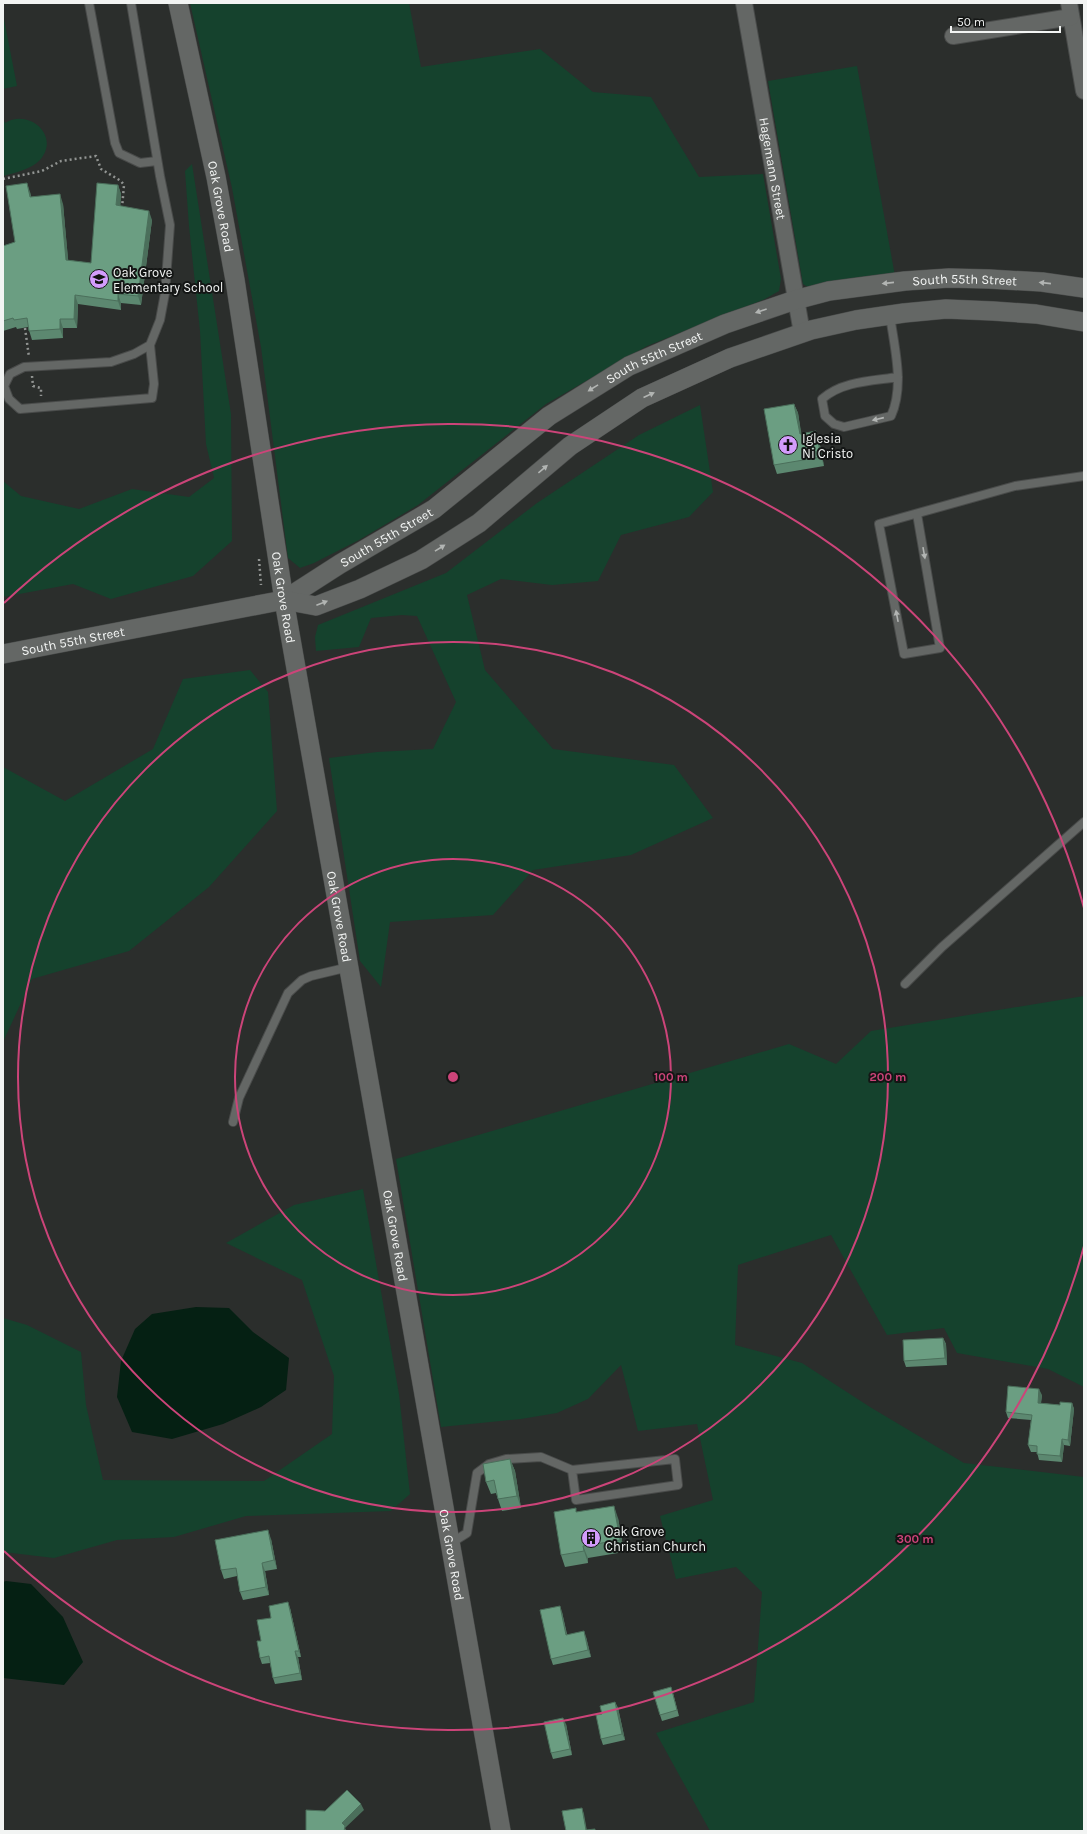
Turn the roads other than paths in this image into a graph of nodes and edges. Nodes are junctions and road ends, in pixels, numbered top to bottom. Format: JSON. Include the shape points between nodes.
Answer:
{"nodes":[{"id":1,"x":89,"y":3,"type":"edge"},
{"id":2,"x":131,"y":3,"type":"edge"},
{"id":3,"x":178,"y":3,"type":"edge"},
{"id":4,"x":744,"y":3,"type":"edge"},
{"id":5,"x":1070,"y":10,"type":"edge"},
{"id":6,"x":954,"y":36,"type":"dead end"},
{"id":7,"x":1084,"y":91,"type":"edge"},
{"id":8,"x":157,"y":161,"type":"junction"},
{"id":9,"x":1084,"y":288,"type":"edge"},
{"id":10,"x":795,"y":300,"type":"junction"},
{"id":11,"x":890,"y":315,"type":"junction"},
{"id":12,"x":1084,"y":322,"type":"edge"},
{"id":13,"x":802,"y":333,"type":"junction"},
{"id":14,"x":150,"y":345,"type":"junction"},
{"id":15,"x":898,"y":377,"type":"junction"},
{"id":16,"x":1084,"y":476,"type":"edge"},
{"id":17,"x":917,"y":514,"type":"junction"},
{"id":18,"x":284,"y":600,"type":"junction"},
{"id":19,"x":3,"y":654,"type":"edge"},
{"id":20,"x":1084,"y":822,"type":"edge"},
{"id":21,"x":349,"y":967,"type":"junction"},
{"id":22,"x":905,"y":984,"type":"dead end"},
{"id":23,"x":233,"y":1122,"type":"dead end"},
{"id":24,"x":572,"y":1470,"type":"junction"},
{"id":25,"x":450,"y":1543,"type":"junction"},
{"id":26,"x":501,"y":1831,"type":"edge"}],
"edges":[{"from":1,"to":8,"type":"lane","via":[[119,153],[140,163]]},
{"from":2,"to":8,"type":"lane"},
{"from":3,"to":18,"type":"street","name":"Oak Grove Road","via":[[235,280]]},
{"from":4,"to":10,"type":"street","name":"Hagemann Street"},
{"from":5,"to":6,"type":"street"},
{"from":5,"to":7,"type":"street"},
{"from":8,"to":14,"type":"lane","via":[[170,225],[165,293],[160,320]]},
{"from":9,"to":10,"type":"street","name":"South 55th Street","one_way":true,"via":[[1042,282],[949,278],[869,285]]},
{"from":10,"to":13,"type":"street","name":"Hagemann Street"},
{"from":10,"to":18,"type":"street","name":"South 55th Street","one_way":true,"via":[[725,324],[629,366],[549,416],[434,508]]},
{"from":11,"to":12,"type":"street","name":"South 55th Street","via":[[946,309],[1036,314]]},
{"from":11,"to":13,"type":"street","name":"South 55th Street"},
{"from":11,"to":15,"type":"lane"},
{"from":18,"to":13,"type":"street","name":"South 55th Street","one_way":true,"via":[[316,606],[360,589],[421,560],[480,523],[570,446],[642,398],[730,358]]},
{"from":14,"to":14,"type":"lane","via":[[111,362],[24,367],[10,374],[4,386],[9,399],[20,409],[152,398],[154,384]]},
{"from":15,"to":15,"type":"lane","one_way":true,"via":[[896,405],[892,416],[844,427],[834,424],[825,416],[822,399],[831,391],[858,382]]},
{"from":16,"to":17,"type":"lane","via":[[1015,486]]},
{"from":17,"to":17,"type":"lane","one_way":true,"via":[[940,648],[904,654],[880,524]]},
{"from":18,"to":19,"type":"street","name":"South 55th Street"},
{"from":18,"to":21,"type":"street","name":"Oak Grove Road"},
{"from":20,"to":22,"type":"lane","via":[[942,947]]},
{"from":21,"to":23,"type":"lane","via":[[311,976],[302,980],[288,993],[239,1098]]},
{"from":21,"to":25,"type":"street","name":"Oak Grove Road"},
{"from":24,"to":24,"type":"lane","via":[[675,1459],[678,1484],[576,1500]]},
{"from":24,"to":25,"type":"lane","via":[[541,1457],[506,1459],[489,1464],[477,1473],[467,1533]]},
{"from":25,"to":26,"type":"street","name":"Oak Grove Road"}]}
